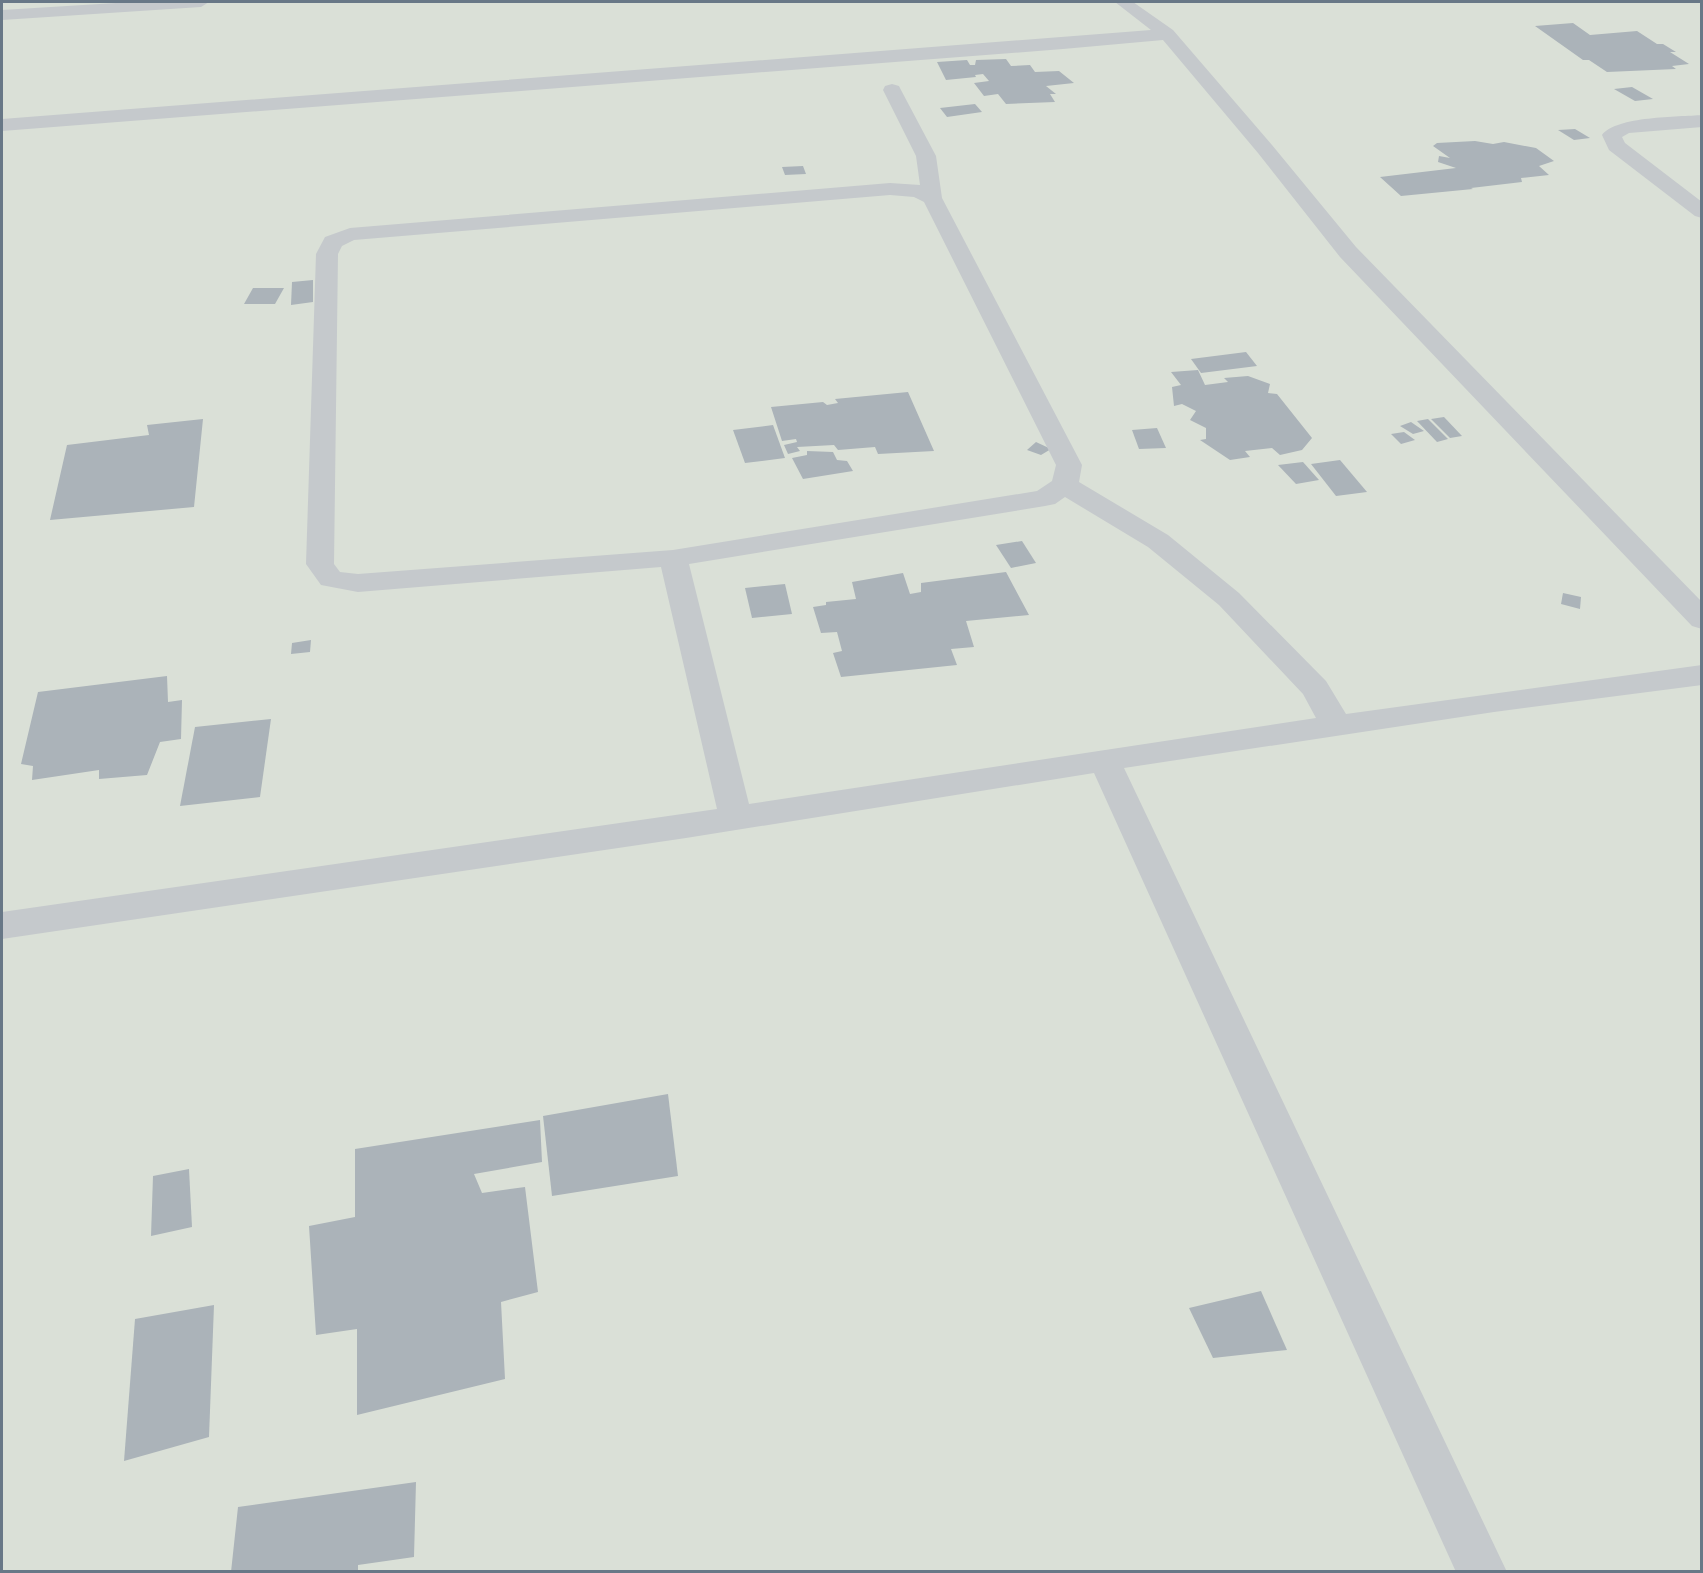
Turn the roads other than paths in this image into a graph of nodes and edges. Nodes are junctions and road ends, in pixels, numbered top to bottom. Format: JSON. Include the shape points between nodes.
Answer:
{"nodes":[{"id":1,"x":201,"y":2,"type":"edge"},
{"id":2,"x":1123,"y":2,"type":"edge"},
{"id":3,"x":2,"y":15,"type":"edge"},
{"id":4,"x":1167,"y":34,"type":"junction"},
{"id":5,"x":892,"y":90,"type":"dead end"},
{"id":6,"x":1701,"y":121,"type":"edge"},
{"id":7,"x":2,"y":125,"type":"edge"},
{"id":8,"x":932,"y":198,"type":"junction"},
{"id":9,"x":1701,"y":212,"type":"edge"},
{"id":10,"x":1065,"y":485,"type":"junction"},
{"id":11,"x":673,"y":558,"type":"junction"},
{"id":12,"x":1701,"y":620,"type":"edge"},
{"id":13,"x":1701,"y":675,"type":"edge"},
{"id":14,"x":1336,"y":726,"type":"junction"},
{"id":15,"x":1104,"y":760,"type":"junction"},
{"id":16,"x":736,"y":818,"type":"junction"},
{"id":17,"x":2,"y":926,"type":"edge"},
{"id":18,"x":1482,"y":1572,"type":"edge"}],
"edges":[{"from":1,"to":3,"type":"street"},
{"from":2,"to":4,"type":"street"},
{"from":4,"to":7,"type":"street"},
{"from":4,"to":12,"type":"street","via":[[1348,252]]},
{"from":5,"to":8,"type":"street","via":[[926,156]]},
{"from":6,"to":9,"type":"street","via":[[1625,128],[1612,135],[1616,146]]},
{"from":8,"to":10,"type":"street","via":[[1069,465]]},
{"from":8,"to":11,"type":"street","via":[[891,189],[350,234],[333,242],[327,254],[320,564],[331,579],[358,583]]},
{"from":10,"to":11,"type":"street","via":[[1045,498]]},
{"from":10,"to":14,"type":"street","via":[[1158,541],[1229,599],[1315,688]]},
{"from":11,"to":16,"type":"street"},
{"from":13,"to":14,"type":"street"},
{"from":14,"to":15,"type":"street"},
{"from":15,"to":16,"type":"street"},
{"from":15,"to":18,"type":"street"},
{"from":16,"to":17,"type":"street"}]}
